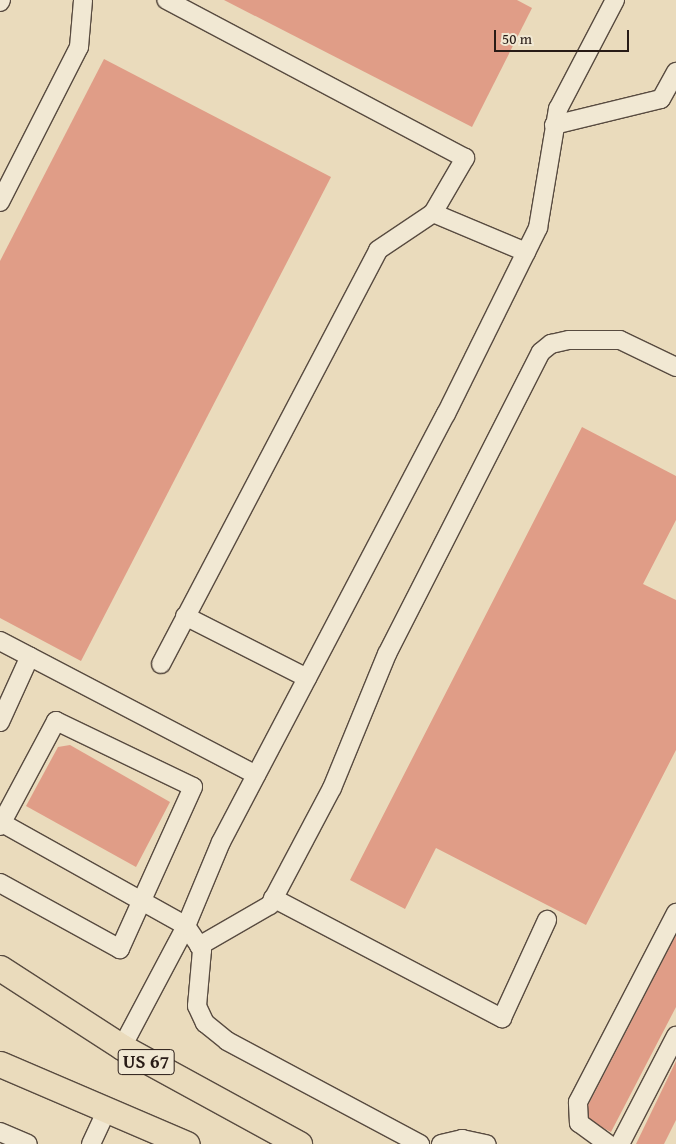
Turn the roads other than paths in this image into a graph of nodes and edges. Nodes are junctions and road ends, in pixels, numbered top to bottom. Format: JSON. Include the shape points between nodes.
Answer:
{"nodes":[{"id":1,"x":166,"y":0,"type":"edge"},
{"id":2,"x":615,"y":0,"type":"edge"},
{"id":3,"x":79,"y":1,"type":"edge"},
{"id":4,"x":676,"y":72,"type":"edge"},
{"id":5,"x":554,"y":125,"type":"junction"},
{"id":6,"x":0,"y":202,"type":"edge"},
{"id":7,"x":433,"y":213,"type":"junction"},
{"id":8,"x":526,"y":252,"type":"junction"},
{"id":9,"x":676,"y":367,"type":"edge"},
{"id":10,"x":186,"y":616,"type":"junction"},
{"id":11,"x":0,"y":641,"type":"edge"},
{"id":12,"x":30,"y":656,"type":"junction"},
{"id":13,"x":160,"y":664,"type":"dead end"},
{"id":14,"x":307,"y":678,"type":"junction"},
{"id":15,"x":0,"y":722,"type":"edge"},
{"id":16,"x":256,"y":775,"type":"junction"},
{"id":17,"x":1,"y":824,"type":"edge"},
{"id":18,"x":0,"y":883,"type":"edge"},
{"id":19,"x":273,"y":898,"type":"junction"},
{"id":20,"x":142,"y":901,"type":"junction"},
{"id":21,"x":676,"y":913,"type":"edge"},
{"id":22,"x":547,"y":920,"type":"dead end"},
{"id":23,"x":186,"y":926,"type":"junction"},
{"id":24,"x":199,"y":946,"type":"junction"},
{"id":25,"x":0,"y":968,"type":"edge"},
{"id":26,"x":676,"y":1036,"type":"edge"},
{"id":27,"x":122,"y":1048,"type":"junction"},
{"id":28,"x":0,"y":1064,"type":"edge"},
{"id":29,"x":107,"y":1110,"type":"junction"},
{"id":30,"x":0,"y":1132,"type":"edge"},
{"id":31,"x":28,"y":1144,"type":"edge"},
{"id":32,"x":91,"y":1144,"type":"edge"},
{"id":33,"x":187,"y":1144,"type":"edge"},
{"id":34,"x":299,"y":1144,"type":"edge"},
{"id":35,"x":420,"y":1144,"type":"edge"},
{"id":36,"x":441,"y":1144,"type":"edge"},
{"id":37,"x":486,"y":1144,"type":"edge"},
{"id":38,"x":608,"y":1144,"type":"edge"},
{"id":39,"x":620,"y":1144,"type":"edge"}],
"edges":[{"from":1,"to":7,"type":"street","via":[[465,158]]},
{"from":2,"to":5,"type":"street","via":[[558,109]]},
{"from":3,"to":6,"type":"street","via":[[79,47]]},
{"from":4,"to":5,"type":"street","via":[[661,99]]},
{"from":5,"to":8,"type":"street","via":[[544,204]]},
{"from":7,"to":8,"type":"street"},
{"from":7,"to":10,"type":"street","via":[[378,250]]},
{"from":8,"to":14,"type":"street"},
{"from":9,"to":19,"type":"street","via":[[620,340],[569,340],[551,344],[541,352],[392,646],[332,788]]},
{"from":10,"to":13,"type":"street"},
{"from":10,"to":14,"type":"street"},
{"from":11,"to":12,"type":"street"},
{"from":12,"to":15,"type":"street"},
{"from":12,"to":16,"type":"street"},
{"from":14,"to":16,"type":"street"},
{"from":16,"to":23,"type":"street","via":[[221,842]]},
{"from":17,"to":20,"type":"street"},
{"from":17,"to":20,"type":"street","via":[[56,721],[193,787]]},
{"from":18,"to":20,"type":"street","via":[[120,949]]},
{"from":19,"to":22,"type":"street","via":[[502,1018]]},
{"from":19,"to":24,"type":"street","via":[[270,905]]},
{"from":20,"to":23,"type":"street"},
{"from":21,"to":38,"type":"street","via":[[578,1102],[579,1124]]},
{"from":23,"to":24,"type":"street"},
{"from":23,"to":27,"type":"street"},
{"from":24,"to":35,"type":"street","via":[[197,1006],[204,1023],[227,1041]]},
{"from":25,"to":27,"type":"highway","number":"US 67"},
{"from":26,"to":39,"type":"street"},
{"from":27,"to":34,"type":"highway","number":"US 67"},
{"from":28,"to":29,"type":"highway"},
{"from":29,"to":32,"type":"street"},
{"from":29,"to":33,"type":"highway"},
{"from":30,"to":31,"type":"street"},
{"from":36,"to":37,"type":"street","via":[[462,1138]]}]}
